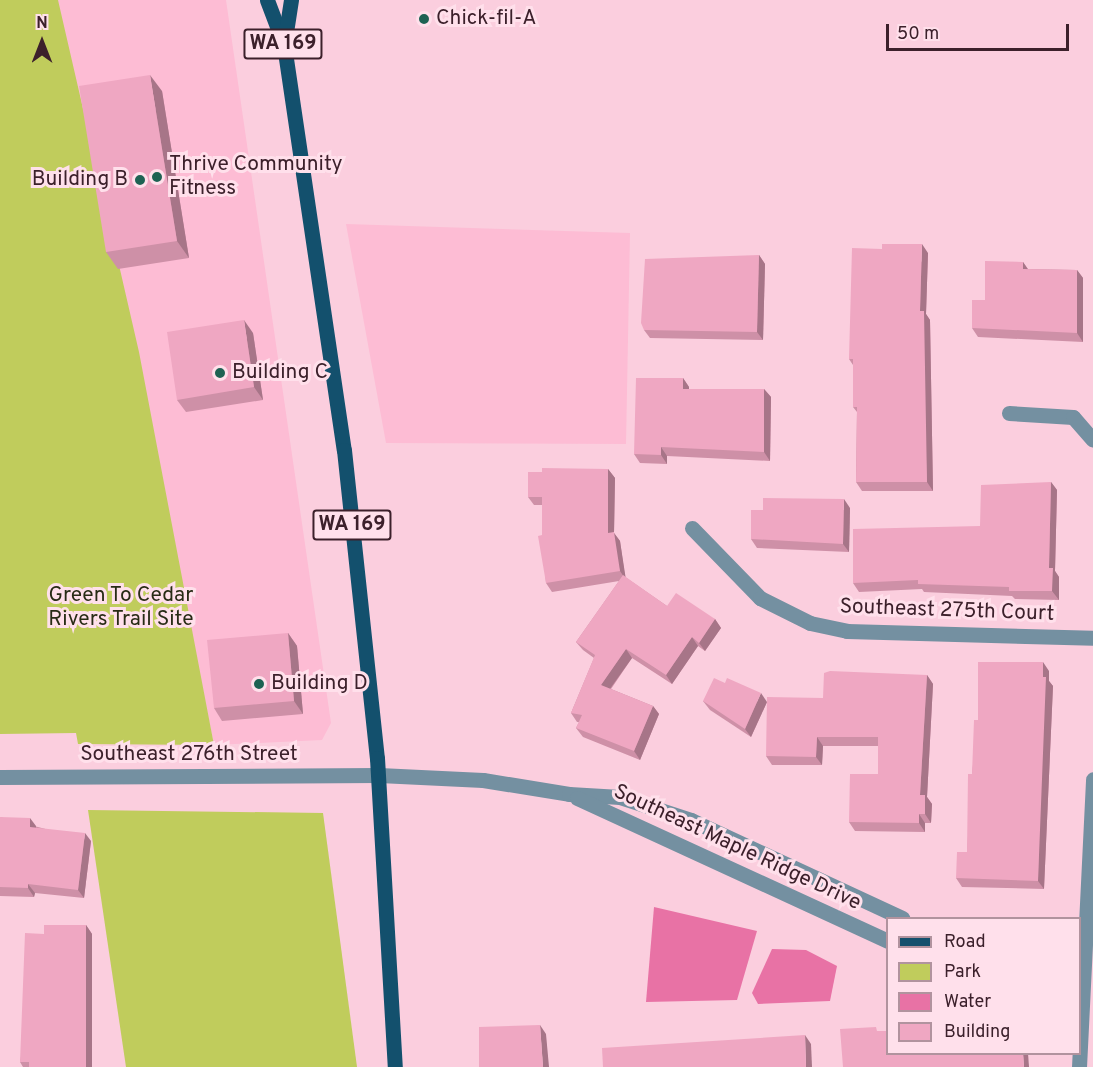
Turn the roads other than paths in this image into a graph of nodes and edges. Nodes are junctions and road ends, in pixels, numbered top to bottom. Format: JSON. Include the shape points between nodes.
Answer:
{"nodes":[{"id":1,"x":267,"y":0,"type":"edge"},
{"id":2,"x":291,"y":0,"type":"edge"},
{"id":3,"x":284,"y":45,"type":"junction"},
{"id":4,"x":1010,"y":413,"type":"dead end"},
{"id":5,"x":1093,"y":440,"type":"edge"},
{"id":6,"x":692,"y":528,"type":"dead end"},
{"id":7,"x":1093,"y":638,"type":"edge"},
{"id":8,"x":379,"y":775,"type":"junction"},
{"id":9,"x":0,"y":777,"type":"edge"},
{"id":10,"x":1093,"y":779,"type":"edge"},
{"id":11,"x":569,"y":794,"type":"junction"},
{"id":12,"x":900,"y":917,"type":"edge"},
{"id":13,"x":886,"y":940,"type":"edge"},
{"id":14,"x":1086,"y":980,"type":"edge"},
{"id":15,"x":1085,"y":1004,"type":"edge"},
{"id":16,"x":1081,"y":1046,"type":"edge"},
{"id":17,"x":395,"y":1067,"type":"edge"}],
"edges":[{"from":1,"to":3,"type":"main road","number":"WA 169"},
{"from":2,"to":3,"type":"main road","number":"WA 169"},
{"from":3,"to":8,"type":"main road","number":"WA 169","via":[[344,450]]},
{"from":4,"to":5,"type":"street","via":[[1073,417]]},
{"from":6,"to":7,"type":"street","name":"Southeast 275th Court","via":[[760,598],[810,623],[846,631]]},
{"from":8,"to":9,"type":"street","name":"Southeast 276th Street"},
{"from":8,"to":11,"type":"street","name":"Southeast Maple Ridge Drive","via":[[483,780]]},
{"from":8,"to":17,"type":"main road","number":"WA 169"},
{"from":10,"to":14,"type":"street"},
{"from":11,"to":12,"type":"street","name":"Southeast Maple Ridge Drive","via":[[620,797],[691,820]]},
{"from":11,"to":13,"type":"street","name":"Southeast Maple Ridge Drive"},
{"from":14,"to":15,"type":"street"},
{"from":15,"to":16,"type":"street"}]}
